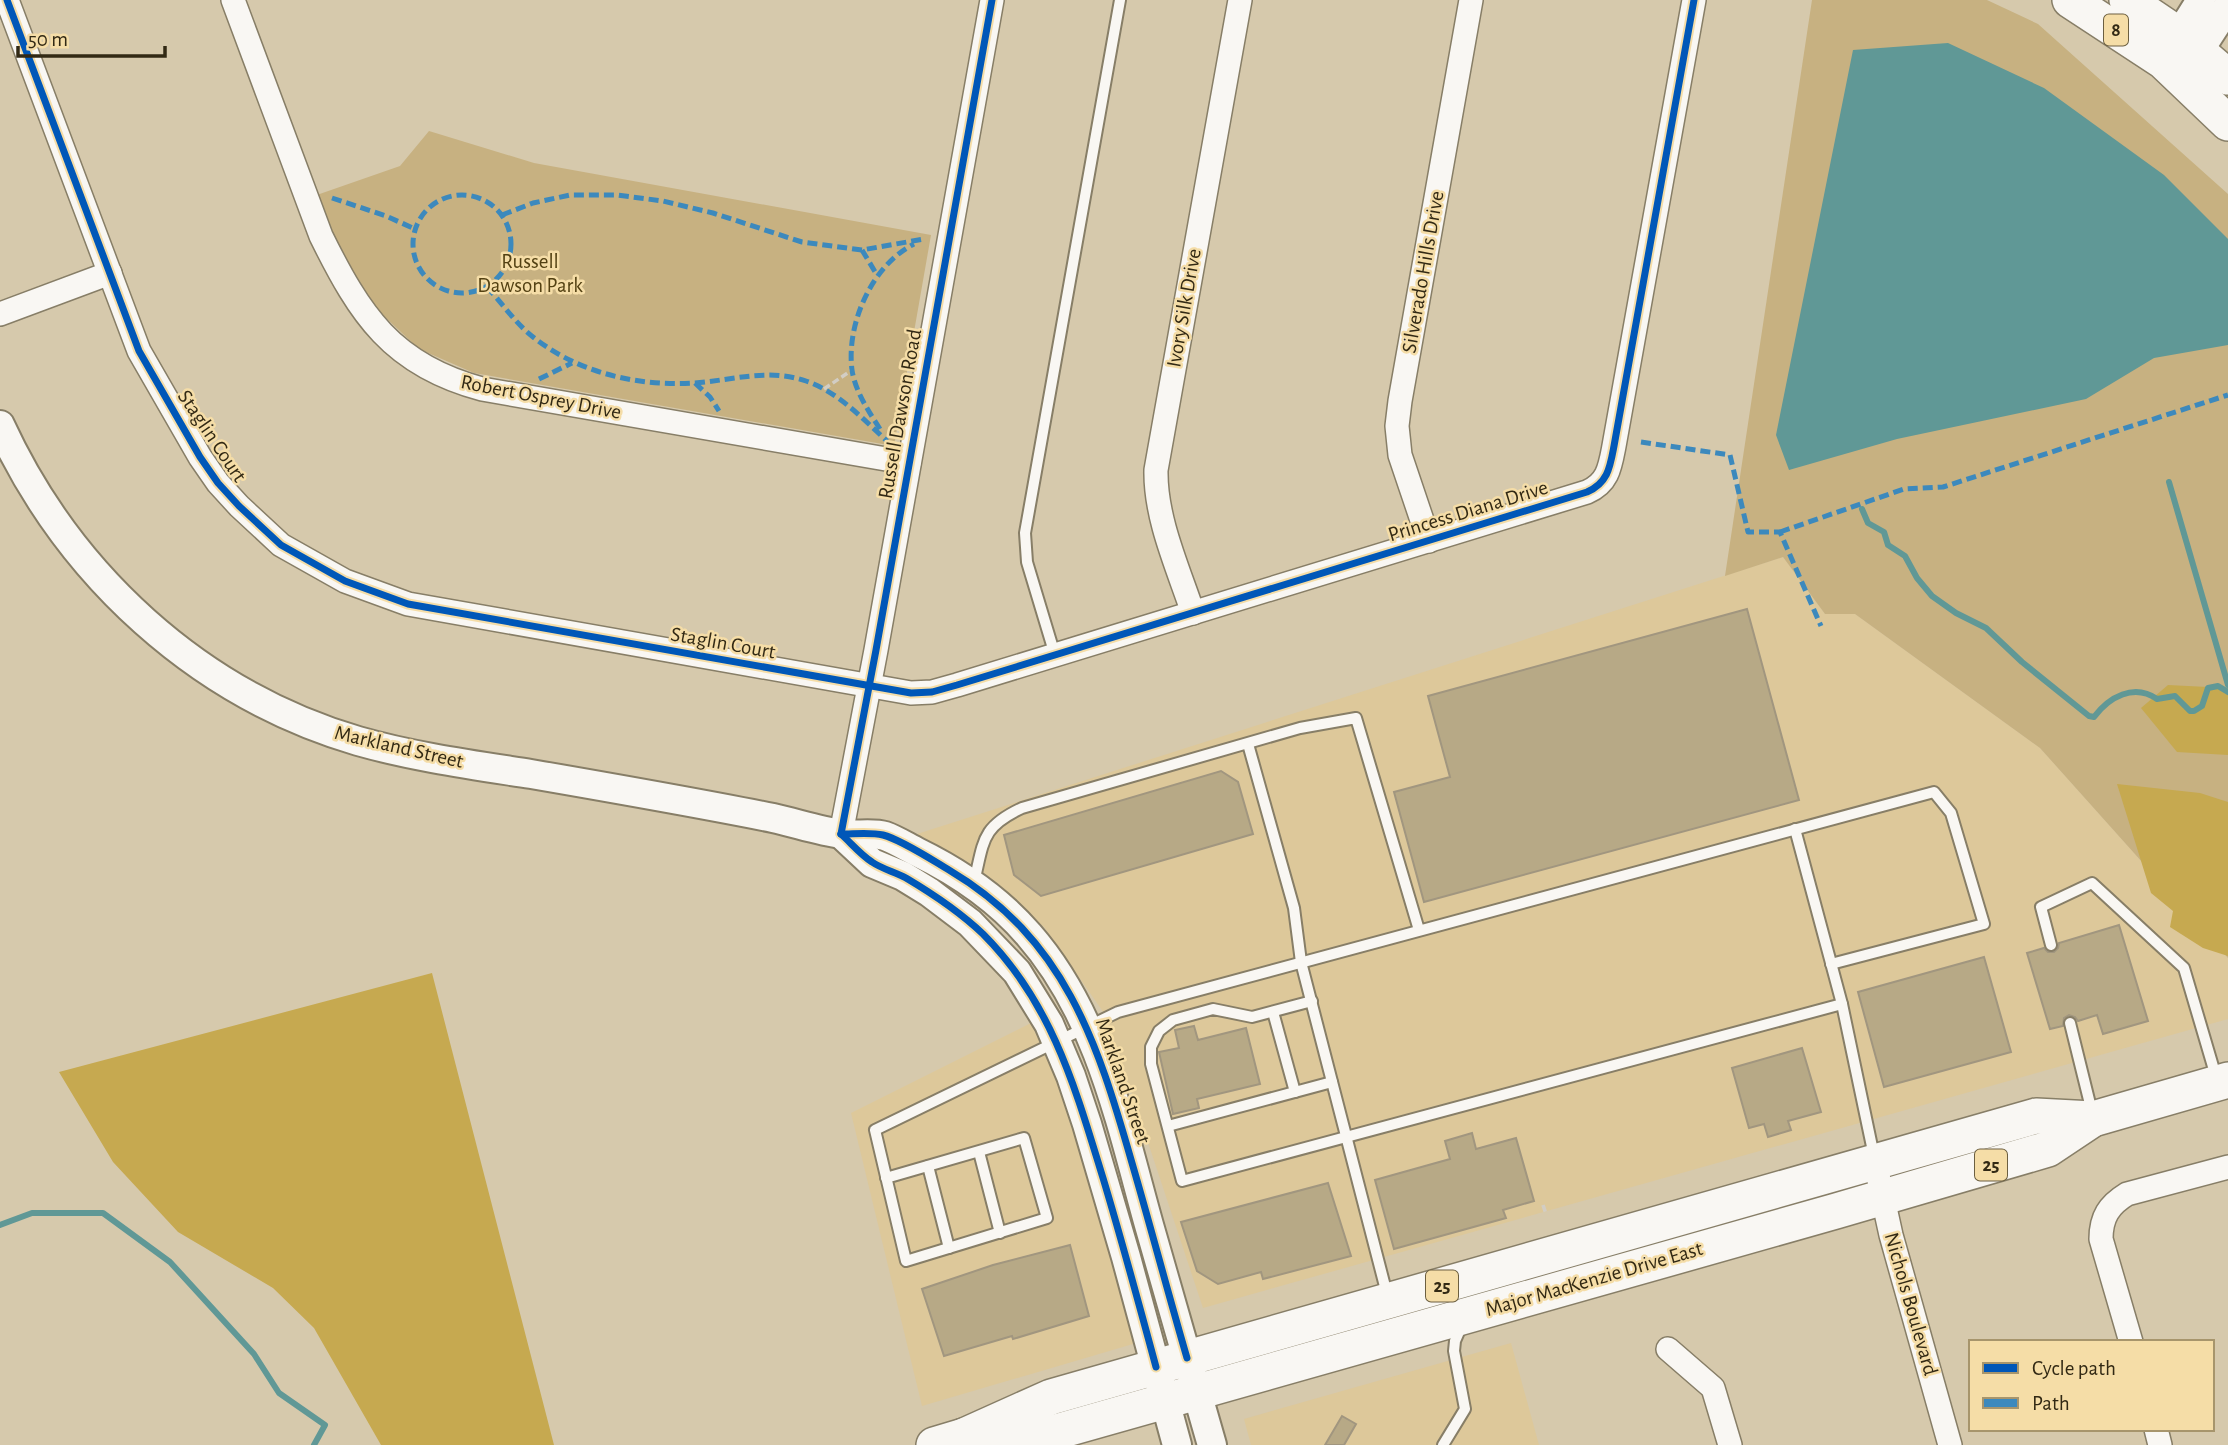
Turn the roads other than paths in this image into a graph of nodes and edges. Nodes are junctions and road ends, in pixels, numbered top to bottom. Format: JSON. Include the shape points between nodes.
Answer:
{"nodes":[{"id":1,"x":7,"y":0,"type":"edge"},
{"id":2,"x":233,"y":0,"type":"edge"},
{"id":3,"x":992,"y":0,"type":"edge"},
{"id":4,"x":1120,"y":0,"type":"edge"},
{"id":5,"x":1240,"y":0,"type":"edge"},
{"id":6,"x":1471,"y":0,"type":"edge"},
{"id":7,"x":1694,"y":0,"type":"edge"},
{"id":8,"x":2070,"y":0,"type":"edge"},
{"id":9,"x":2127,"y":0,"type":"edge"},
{"id":10,"x":2202,"y":0,"type":"edge"},
{"id":11,"x":2228,"y":6,"type":"edge"},
{"id":12,"x":2180,"y":56,"type":"junction"},
{"id":13,"x":2228,"y":77,"type":"edge"},
{"id":14,"x":2228,"y":123,"type":"edge"},
{"id":15,"x":110,"y":273,"type":"junction"},
{"id":16,"x":0,"y":314,"type":"edge"},
{"id":17,"x":0,"y":425,"type":"edge"},
{"id":18,"x":909,"y":463,"type":"junction"},
{"id":19,"x":1429,"y":541,"type":"junction"},
{"id":20,"x":1193,"y":613,"type":"junction"},
{"id":21,"x":1055,"y":655,"type":"junction"},
{"id":22,"x":868,"y":686,"type":"junction"},
{"id":23,"x":1248,"y":744,"type":"junction"},
{"id":24,"x":1795,"y":829,"type":"junction"},
{"id":25,"x":841,"y":834,"type":"junction"},
{"id":26,"x":974,"y":884,"type":"junction"},
{"id":27,"x":1419,"y":930,"type":"junction"},
{"id":28,"x":2051,"y":945,"type":"dead end"},
{"id":29,"x":1301,"y":962,"type":"junction"},
{"id":30,"x":1831,"y":964,"type":"junction"},
{"id":31,"x":1312,"y":1001,"type":"junction"},
{"id":32,"x":1842,"y":1004,"type":"junction"},
{"id":33,"x":1273,"y":1012,"type":"junction"},
{"id":34,"x":2070,"y":1023,"type":"dead end"},
{"id":35,"x":1087,"y":1028,"type":"junction"},
{"id":36,"x":1057,"y":1041,"type":"junction"},
{"id":37,"x":2223,"y":1081,"type":"edge"},
{"id":38,"x":1332,"y":1082,"type":"junction"},
{"id":39,"x":1294,"y":1092,"type":"junction"},
{"id":40,"x":2093,"y":1119,"type":"junction"},
{"id":41,"x":1168,"y":1126,"type":"junction"},
{"id":42,"x":1346,"y":1137,"type":"junction"},
{"id":43,"x":979,"y":1152,"type":"junction"},
{"id":44,"x":1875,"y":1162,"type":"junction"},
{"id":45,"x":928,"y":1166,"type":"junction"},
{"id":46,"x":2228,"y":1167,"type":"edge"},
{"id":47,"x":886,"y":1178,"type":"junction"},
{"id":48,"x":1883,"y":1197,"type":"junction"},
{"id":49,"x":1000,"y":1233,"type":"junction"},
{"id":50,"x":949,"y":1248,"type":"junction"},
{"id":51,"x":1468,"y":1297,"type":"junction"},
{"id":52,"x":1389,"y":1300,"type":"junction"},
{"id":53,"x":2130,"y":1340,"type":"edge"},
{"id":54,"x":1668,"y":1349,"type":"dead end"},
{"id":55,"x":1171,"y":1363,"type":"junction"},
{"id":56,"x":1181,"y":1397,"type":"junction"},
{"id":57,"x":949,"y":1441,"type":"edge"},
{"id":58,"x":1177,"y":1445,"type":"edge"},
{"id":59,"x":1212,"y":1445,"type":"edge"},
{"id":60,"x":1443,"y":1445,"type":"edge"},
{"id":61,"x":1730,"y":1445,"type":"edge"},
{"id":62,"x":1950,"y":1445,"type":"edge"}],
"edges":[{"from":1,"to":15,"type":"street","name":"Staglin Court"},
{"from":2,"to":18,"type":"street","name":"Robert Osprey Drive","via":[[338,271],[375,327],[410,358],[455,382],[482,389]]},
{"from":3,"to":18,"type":"street","name":"Russell Dawson Road"},
{"from":4,"to":21,"type":"lane","via":[[1025,533],[1027,562]]},
{"from":5,"to":20,"type":"street","name":"Ivory Silk Drive","via":[[1156,470],[1161,513]]},
{"from":6,"to":19,"type":"street","name":"Silverado Hills Drive","via":[[1397,426],[1400,456]]},
{"from":7,"to":19,"type":"street","name":"Princess Diana Drive","via":[[1609,471],[1603,482],[1587,492]]},
{"from":8,"to":12,"type":"main road","number":"8"},
{"from":9,"to":12,"type":"main road","number":"8"},
{"from":10,"to":12,"type":"street"},
{"from":11,"to":12,"type":"street"},
{"from":12,"to":13,"type":"main road","number":"8"},
{"from":12,"to":14,"type":"main road","number":"8"},
{"from":15,"to":16,"type":"street"},
{"from":15,"to":22,"type":"street","name":"Staglin Court","via":[[139,351],[200,457],[218,483],[261,527],[310,563],[383,596],[432,609]]},
{"from":17,"to":25,"type":"street","name":"Markland Street","via":[[48,512],[118,597],[190,658],[270,706],[383,747],[697,803]]},
{"from":18,"to":22,"type":"street","name":"Russell Dawson Road"},
{"from":19,"to":20,"type":"street","name":"Princess Diana Drive"},
{"from":20,"to":21,"type":"street","name":"Princess Diana Drive"},
{"from":21,"to":22,"type":"street","name":"Princess Diana Drive","via":[[932,692]]},
{"from":22,"to":25,"type":"street","name":"Russell Dawson Road"},
{"from":23,"to":26,"type":"lane","via":[[1023,808],[1002,818],[984,840]]},
{"from":23,"to":27,"type":"lane","via":[[1356,718]]},
{"from":23,"to":29,"type":"lane","via":[[1294,908]]},
{"from":24,"to":27,"type":"lane"},
{"from":24,"to":30,"type":"lane"},
{"from":24,"to":30,"type":"lane","via":[[1934,792],[1951,813],[1984,924]]},
{"from":25,"to":26,"type":"street","name":"Markland Street","via":[[883,835]]},
{"from":25,"to":36,"type":"street","name":"Markland Street","via":[[872,863],[929,892],[983,934],[1022,980]]},
{"from":26,"to":35,"type":"street","name":"Markland Street","via":[[1032,938],[1071,995]]},
{"from":27,"to":29,"type":"lane"},
{"from":28,"to":37,"type":"lane","via":[[2041,907],[2092,883],[2184,968]]},
{"from":29,"to":31,"type":"lane"},
{"from":29,"to":35,"type":"lane","via":[[1118,1012]]},
{"from":30,"to":32,"type":"lane"},
{"from":31,"to":33,"type":"lane"},
{"from":31,"to":38,"type":"lane"},
{"from":32,"to":42,"type":"lane"},
{"from":32,"to":44,"type":"lane"},
{"from":33,"to":39,"type":"lane"},
{"from":33,"to":41,"type":"lane","via":[[1252,1017],[1213,1009],[1173,1020],[1159,1031],[1151,1047],[1151,1064]]},
{"from":34,"to":40,"type":"lane"},
{"from":35,"to":36,"type":"lane"},
{"from":35,"to":55,"type":"street","name":"Markland Street","via":[[1107,1079]]},
{"from":36,"to":47,"type":"lane","via":[[875,1130]]},
{"from":36,"to":55,"type":"street","name":"Markland Street"},
{"from":37,"to":40,"type":"main road","name":"Major MacKenzie Drive East","number":"25"},
{"from":38,"to":39,"type":"lane"},
{"from":38,"to":42,"type":"lane"},
{"from":39,"to":41,"type":"lane"},
{"from":40,"to":44,"type":"main road","name":"Major MacKenzie Drive East","number":"25","via":[[2036,1116]]},
{"from":40,"to":48,"type":"main road","name":"Major MacKenzie Drive East","number":"25","via":[[2048,1149]]},
{"from":41,"to":42,"type":"lane","via":[[1182,1181]]},
{"from":42,"to":52,"type":"lane"},
{"from":43,"to":45,"type":"lane"},
{"from":43,"to":49,"type":"lane"},
{"from":43,"to":49,"type":"lane","via":[[1024,1138],[1047,1218]]},
{"from":44,"to":48,"type":"street","name":"Nichols Boulevard"},
{"from":44,"to":51,"type":"main road","name":"Major MacKenzie Drive East","number":"25"},
{"from":45,"to":47,"type":"lane"},
{"from":45,"to":50,"type":"lane"},
{"from":46,"to":53,"type":"street","via":[[2127,1194],[2106,1213],[2101,1238]]},
{"from":47,"to":50,"type":"lane","via":[[906,1261]]},
{"from":48,"to":51,"type":"main road","name":"Major MacKenzie Drive East","number":"25"},
{"from":48,"to":62,"type":"street","name":"Nichols Boulevard"},
{"from":49,"to":50,"type":"lane"},
{"from":51,"to":52,"type":"main road","name":"Major MacKenzie Drive East","number":"25"},
{"from":51,"to":56,"type":"main road","name":"Major MacKenzie Drive East","number":"25"},
{"from":51,"to":60,"type":"lane","via":[[1454,1351],[1465,1409]]},
{"from":52,"to":55,"type":"main road","name":"Major MacKenzie Drive East","number":"25"},
{"from":54,"to":61,"type":"street","via":[[1713,1388]]},
{"from":55,"to":56,"type":"street","name":"Markland Street"},
{"from":55,"to":57,"type":"main road","name":"Major MacKenzie Drive East","number":"25","via":[[1051,1397]]},
{"from":56,"to":57,"type":"main road","name":"Major MacKenzie Drive East","number":"25","via":[[1038,1437]]},
{"from":56,"to":58,"type":"street","name":"Markland Street"},
{"from":56,"to":59,"type":"street","name":"Markland Street"}]}
